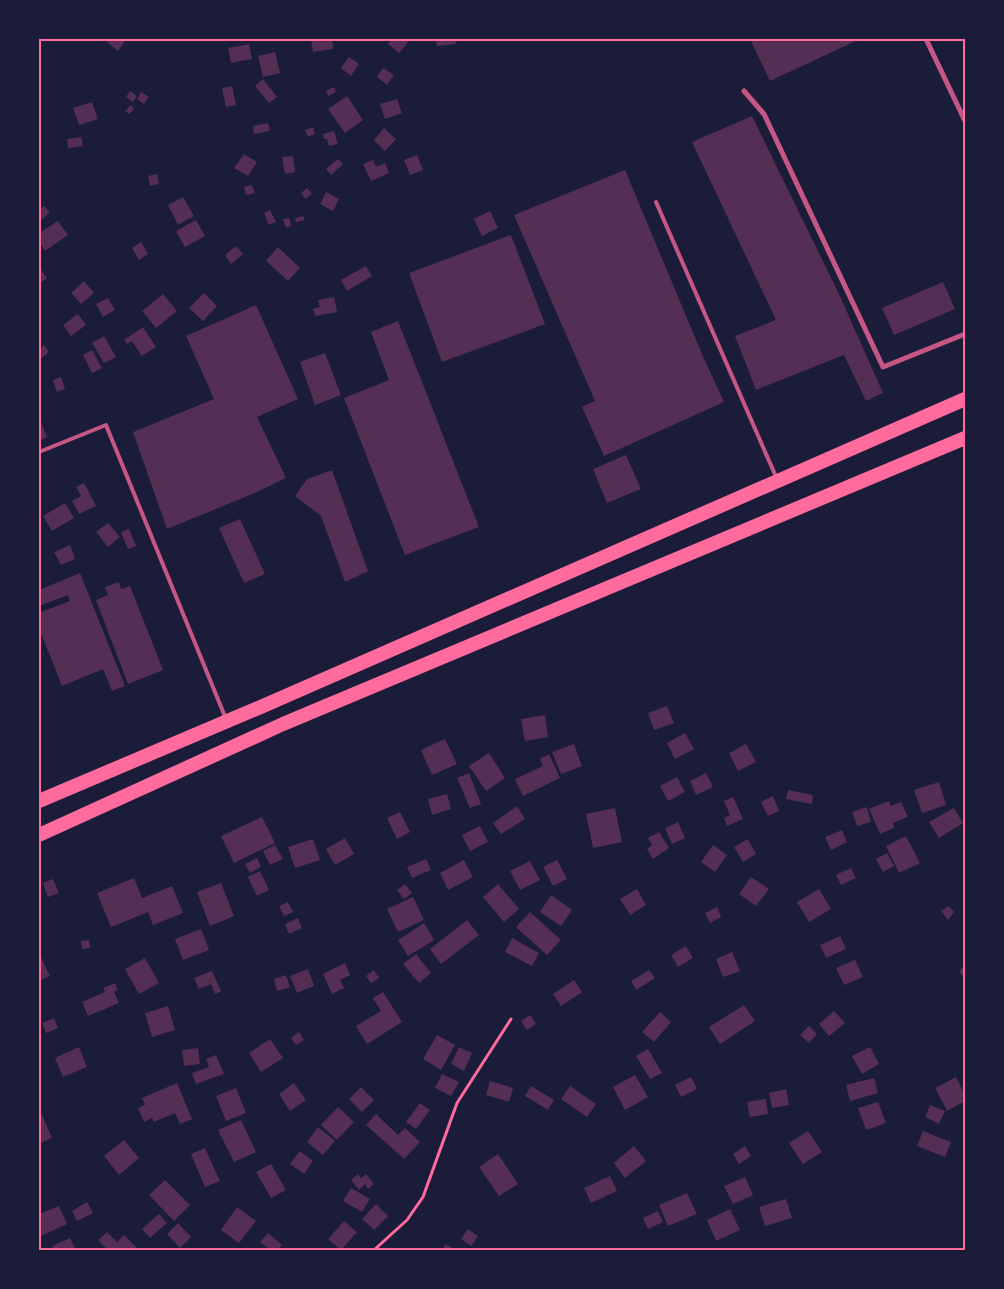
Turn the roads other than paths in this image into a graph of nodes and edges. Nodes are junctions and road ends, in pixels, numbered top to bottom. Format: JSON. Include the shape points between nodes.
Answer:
{"nodes":[{"id":1,"x":926,"y":39,"type":"edge"},
{"id":2,"x":744,"y":92,"type":"dead end"},
{"id":3,"x":965,"y":121,"type":"edge"},
{"id":4,"x":656,"y":202,"type":"dead end"},
{"id":5,"x":965,"y":334,"type":"edge"},
{"id":6,"x":965,"y":399,"type":"edge"},
{"id":7,"x":965,"y":438,"type":"edge"},
{"id":8,"x":39,"y":452,"type":"edge"},
{"id":9,"x":778,"y":481,"type":"junction"},
{"id":10,"x":227,"y":721,"type":"junction"},
{"id":11,"x":39,"y":801,"type":"edge"},
{"id":12,"x":39,"y":835,"type":"edge"}],
"edges":[{"from":1,"to":3,"type":"street"},
{"from":2,"to":5,"type":"street","via":[[764,114],[883,367]]},
{"from":4,"to":9,"type":"lane"},
{"from":6,"to":9,"type":"highway"},
{"from":7,"to":12,"type":"highway","via":[[283,724]]},
{"from":8,"to":10,"type":"lane","via":[[106,425]]},
{"from":9,"to":10,"type":"highway"},
{"from":10,"to":11,"type":"highway"}]}
